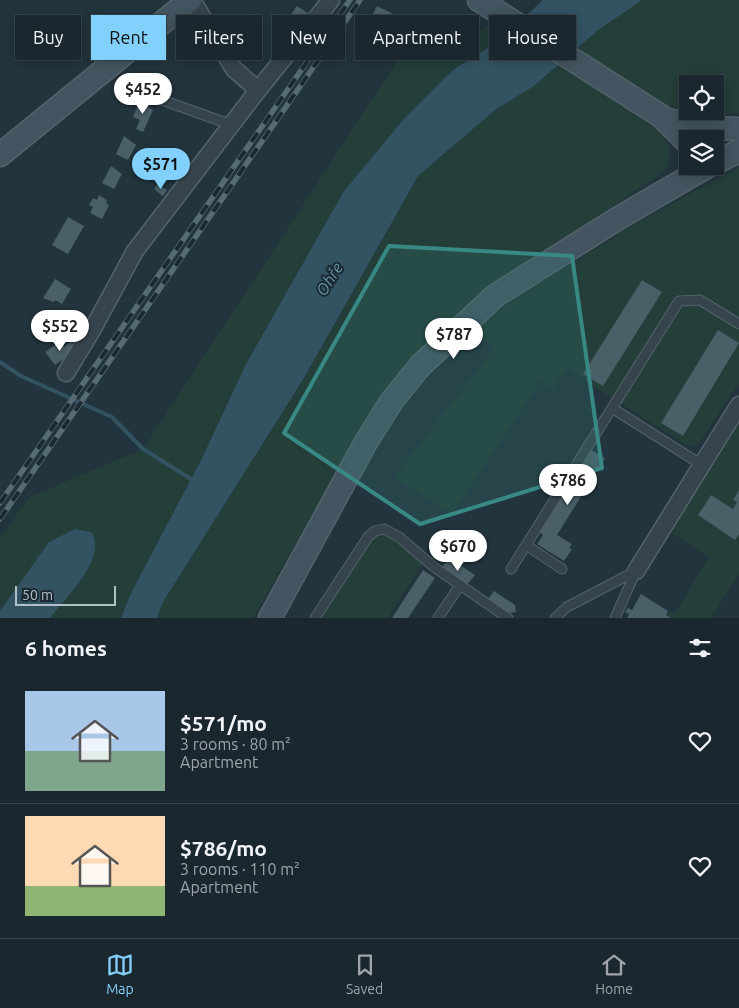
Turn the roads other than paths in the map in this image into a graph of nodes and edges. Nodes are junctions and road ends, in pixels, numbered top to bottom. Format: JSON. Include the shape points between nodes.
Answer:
{"nodes":[{"id":1,"x":191,"y":0,"type":"edge"},
{"id":2,"x":331,"y":0,"type":"edge"},
{"id":3,"x":485,"y":4,"type":"edge"},
{"id":4,"x":258,"y":90,"type":"junction"},
{"id":5,"x":162,"y":100,"type":"dead end"},
{"id":6,"x":663,"y":118,"type":"junction"},
{"id":7,"x":232,"y":125,"type":"junction"},
{"id":8,"x":739,"y":129,"type":"edge"},
{"id":9,"x":679,"y":134,"type":"edge"},
{"id":10,"x":739,"y":150,"type":"edge"},
{"id":11,"x":0,"y":155,"type":"edge"},
{"id":12,"x":724,"y":158,"type":"edge"},
{"id":13,"x":689,"y":175,"type":"edge"},
{"id":14,"x":739,"y":324,"type":"edge"},
{"id":15,"x":66,"y":373,"type":"dead end"},
{"id":16,"x":739,"y":405,"type":"edge"},
{"id":17,"x":612,"y":408,"type":"junction"},
{"id":18,"x":702,"y":465,"type":"junction"},
{"id":19,"x":526,"y":545,"type":"junction"},
{"id":20,"x":511,"y":569,"type":"dead end"},
{"id":21,"x":562,"y":569,"type":"dead end"},
{"id":22,"x":636,"y":571,"type":"junction"},
{"id":23,"x":460,"y":585,"type":"junction"},
{"id":24,"x":503,"y":617,"type":"edge"},
{"id":25,"x":270,"y":618,"type":"edge"},
{"id":26,"x":315,"y":618,"type":"edge"},
{"id":27,"x":438,"y":618,"type":"edge"},
{"id":28,"x":555,"y":618,"type":"edge"},
{"id":29,"x":615,"y":618,"type":"edge"}],
"edges":[{"from":1,"to":4,"type":"street","via":[[234,69]]},
{"from":1,"to":11,"type":"street"},
{"from":2,"to":4,"type":"street"},
{"from":3,"to":6,"type":"street"},
{"from":4,"to":7,"type":"street"},
{"from":5,"to":7,"type":"lane"},
{"from":6,"to":8,"type":"street","via":[[693,127]]},
{"from":6,"to":9,"type":"street"},
{"from":7,"to":15,"type":"street","via":[[135,251]]},
{"from":10,"to":12,"type":"street"},
{"from":13,"to":25,"type":"street","via":[[494,296],[420,366],[366,442]]},
{"from":14,"to":17,"type":"lane","via":[[700,300],[679,301]]},
{"from":16,"to":18,"type":"street"},
{"from":17,"to":18,"type":"lane"},
{"from":17,"to":19,"type":"lane"},
{"from":18,"to":22,"type":"street"},
{"from":19,"to":20,"type":"lane"},
{"from":19,"to":21,"type":"lane"},
{"from":22,"to":28,"type":"lane","via":[[568,607]]},
{"from":22,"to":29,"type":"lane"},
{"from":23,"to":24,"type":"lane"},
{"from":23,"to":26,"type":"lane","via":[[390,531],[375,531]]},
{"from":23,"to":27,"type":"lane"}]}
